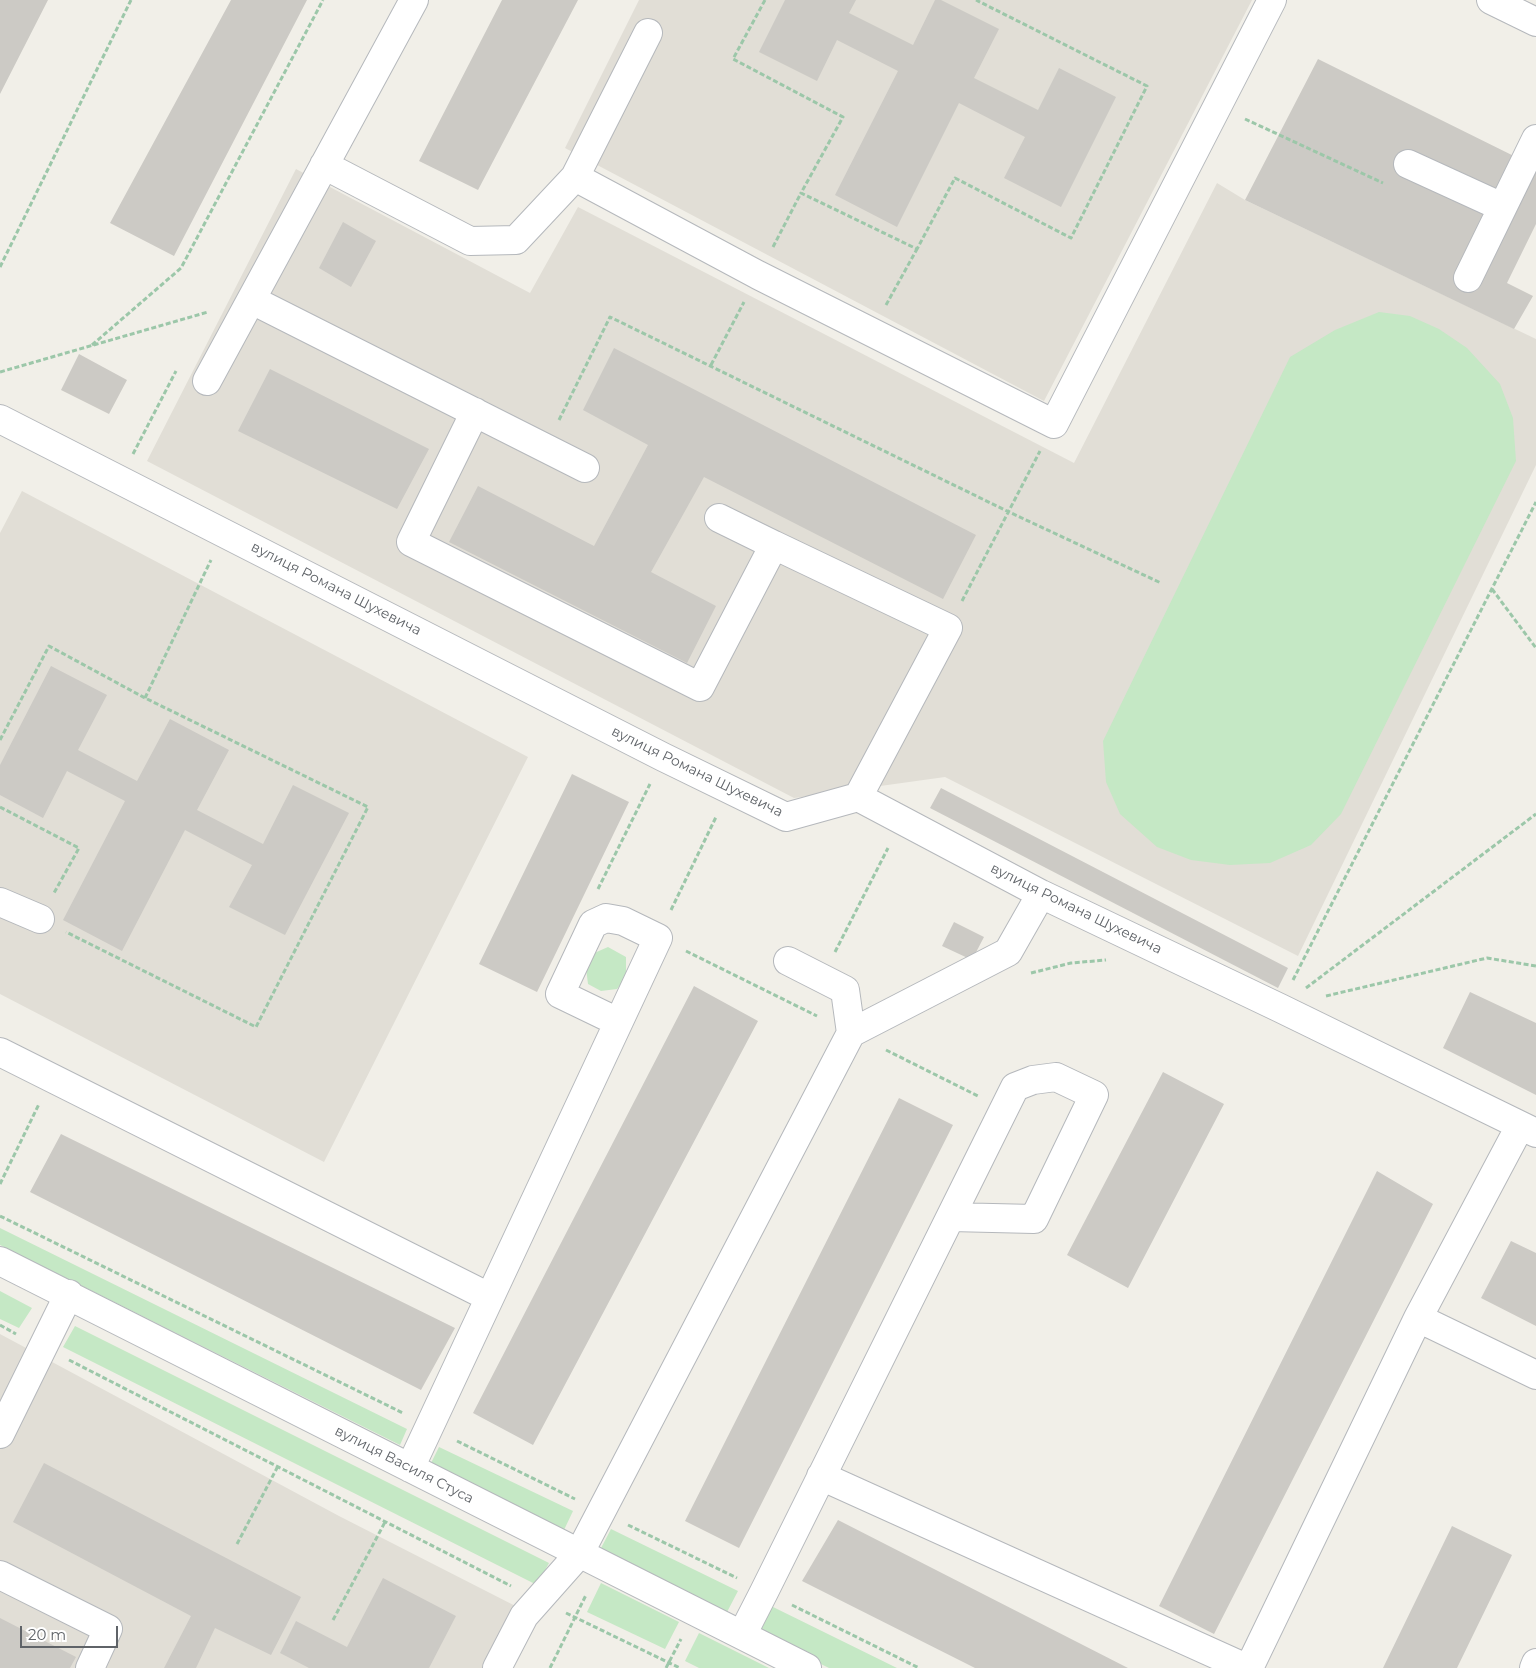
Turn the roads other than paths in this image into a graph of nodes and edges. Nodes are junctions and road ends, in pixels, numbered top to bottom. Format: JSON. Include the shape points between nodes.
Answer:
{"nodes":[{"id":1,"x":414,"y":0,"type":"edge"},
{"id":2,"x":1272,"y":0,"type":"edge"},
{"id":3,"x":1491,"y":0,"type":"edge"},
{"id":4,"x":1536,"y":22,"type":"edge"},
{"id":5,"x":648,"y":33,"type":"dead end"},
{"id":6,"x":1536,"y":139,"type":"edge"},
{"id":7,"x":1408,"y":164,"type":"road end"},
{"id":8,"x":324,"y":165,"type":"junction"},
{"id":9,"x":575,"y":177,"type":"junction"},
{"id":10,"x":1502,"y":207,"type":"junction"},
{"id":11,"x":1468,"y":278,"type":"dead end"},
{"id":12,"x":252,"y":300,"type":"junction"},
{"id":13,"x":207,"y":381,"type":"dead end"},
{"id":14,"x":475,"y":412,"type":"junction"},
{"id":15,"x":0,"y":419,"type":"edge"},
{"id":16,"x":585,"y":468,"type":"dead end"},
{"id":17,"x":719,"y":518,"type":"dead end"},
{"id":18,"x":774,"y":545,"type":"junction"},
{"id":19,"x":858,"y":797,"type":"junction"},
{"id":20,"x":1041,"y":894,"type":"junction"},
{"id":21,"x":0,"y":902,"type":"edge"},
{"id":22,"x":40,"y":919,"type":"road end"},
{"id":23,"x":788,"y":961,"type":"dead end"},
{"id":24,"x":618,"y":1022,"type":"junction"},
{"id":25,"x":851,"y":1033,"type":"junction"},
{"id":26,"x":0,"y":1052,"type":"edge"},
{"id":27,"x":1528,"y":1129,"type":"edge"},
{"id":28,"x":950,"y":1217,"type":"junction"},
{"id":29,"x":0,"y":1261,"type":"edge"},
{"id":30,"x":69,"y":1294,"type":"junction"},
{"id":31,"x":489,"y":1297,"type":"junction"},
{"id":32,"x":1418,"y":1318,"type":"junction"},
{"id":33,"x":1536,"y":1375,"type":"edge"},
{"id":34,"x":0,"y":1434,"type":"edge"},
{"id":35,"x":410,"y":1468,"type":"junction"},
{"id":36,"x":821,"y":1476,"type":"junction"},
{"id":37,"x":590,"y":1559,"type":"junction"},
{"id":38,"x":0,"y":1575,"type":"edge"},
{"id":39,"x":742,"y":1635,"type":"junction"},
{"id":40,"x":1536,"y":1664,"type":"edge"},
{"id":41,"x":90,"y":1668,"type":"edge"},
{"id":42,"x":496,"y":1668,"type":"edge"},
{"id":43,"x":808,"y":1668,"type":"edge"},
{"id":44,"x":1248,"y":1668,"type":"edge"},
{"id":45,"x":1534,"y":1668,"type":"edge"}],
"edges":[{"from":1,"to":8,"type":"street"},
{"from":2,"to":9,"type":"street","via":[[1054,424],[758,275]]},
{"from":3,"to":4,"type":"street"},
{"from":5,"to":9,"type":"street"},
{"from":6,"to":10,"type":"street"},
{"from":7,"to":10,"type":"street"},
{"from":8,"to":9,"type":"street","via":[[470,241],[516,240]]},
{"from":8,"to":12,"type":"street"},
{"from":10,"to":11,"type":"street"},
{"from":12,"to":13,"type":"street"},
{"from":12,"to":14,"type":"street"},
{"from":14,"to":16,"type":"street"},
{"from":14,"to":18,"type":"street","via":[[411,542],[700,686]]},
{"from":15,"to":19,"type":"street","name":"вулиця Романа Шухевича","via":[[786,817]]},
{"from":17,"to":18,"type":"street"},
{"from":18,"to":19,"type":"street","via":[[948,628]]},
{"from":19,"to":20,"type":"street","name":"вулиця Романа Шухевича"},
{"from":20,"to":25,"type":"street","via":[[1008,952]]},
{"from":20,"to":27,"type":"street","name":"вулиця Романа Шухевича"},
{"from":21,"to":22,"type":"street"},
{"from":23,"to":25,"type":"street","via":[[845,990]]},
{"from":24,"to":24,"type":"street","via":[[658,938],[623,921],[606,918],[594,924],[560,994]]},
{"from":24,"to":31,"type":"street"},
{"from":25,"to":37,"type":"street","via":[[600,1511]]},
{"from":26,"to":31,"type":"street"},
{"from":27,"to":32,"type":"street"},
{"from":28,"to":28,"type":"street","via":[[1015,1088],[1033,1080],[1056,1077],[1094,1095],[1034,1218]]},
{"from":28,"to":36,"type":"street"},
{"from":29,"to":30,"type":"street","name":"вулиця Василя Стуса"},
{"from":30,"to":34,"type":"street"},
{"from":30,"to":35,"type":"street","name":"вулиця Василя Стуса"},
{"from":31,"to":35,"type":"street"},
{"from":32,"to":33,"type":"street"},
{"from":32,"to":44,"type":"street"},
{"from":35,"to":37,"type":"street","name":"вулиця Василя Стуса"},
{"from":36,"to":39,"type":"street"},
{"from":36,"to":44,"type":"street"},
{"from":37,"to":39,"type":"street","name":"вулиця Василя Стуса"},
{"from":37,"to":42,"type":"street","via":[[537,1599]]},
{"from":38,"to":41,"type":"street","via":[[108,1629]]},
{"from":39,"to":43,"type":"street","name":"вулиця Василя Стуса"},
{"from":40,"to":45,"type":"street"}]}
